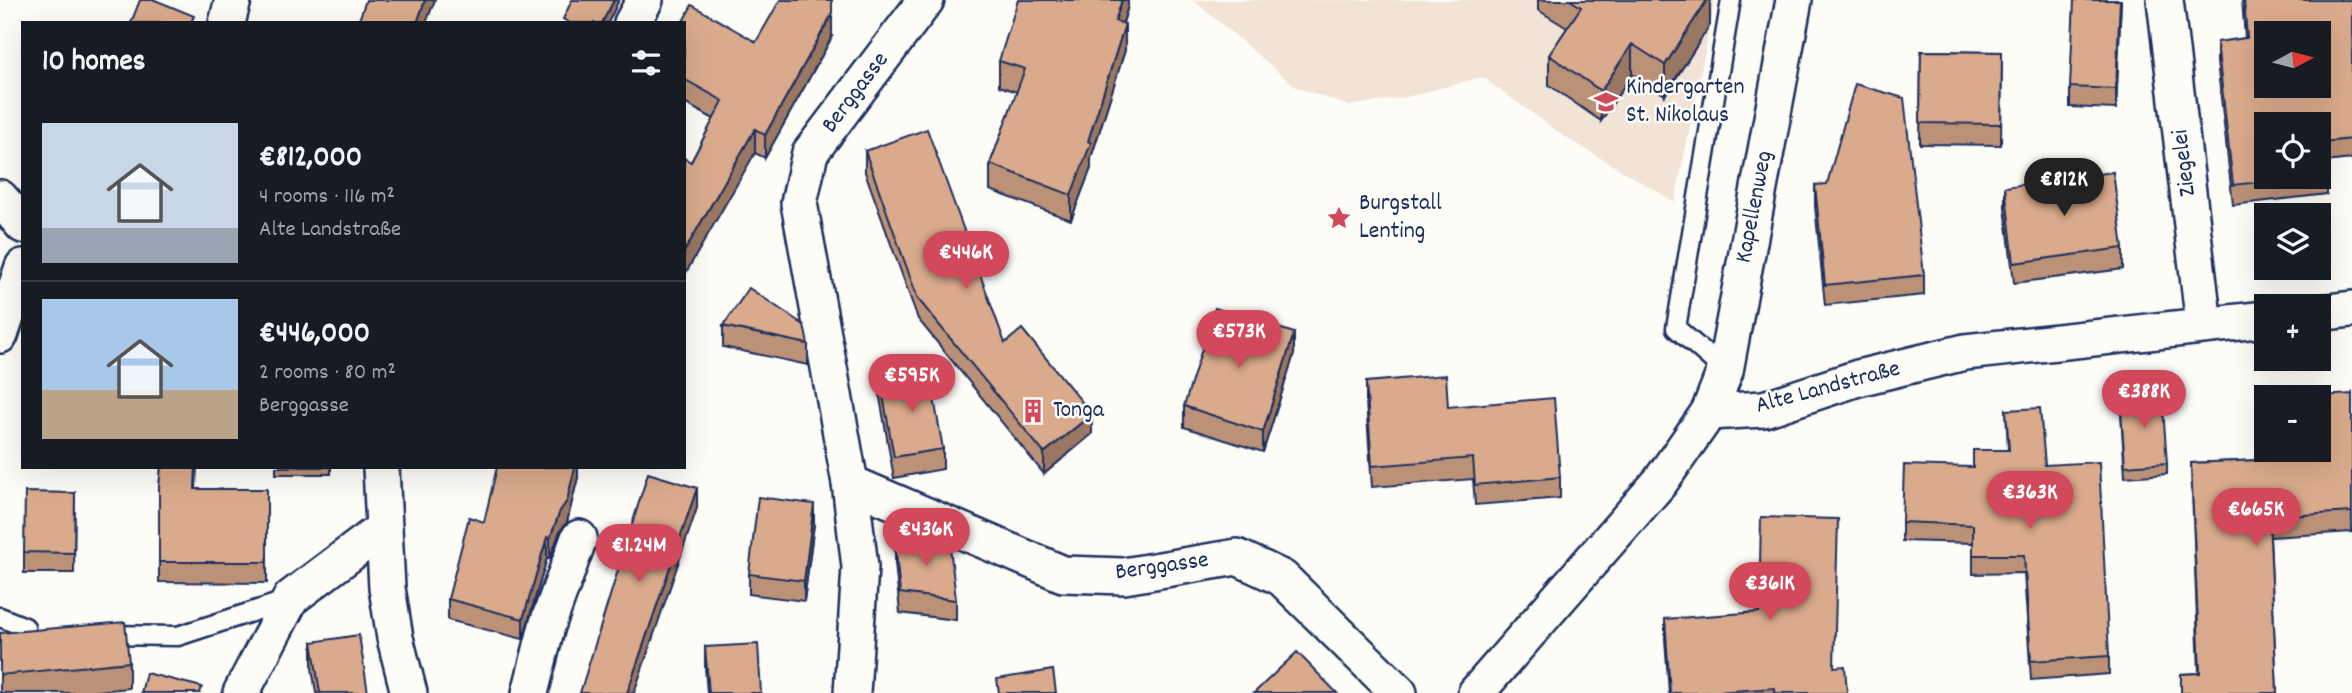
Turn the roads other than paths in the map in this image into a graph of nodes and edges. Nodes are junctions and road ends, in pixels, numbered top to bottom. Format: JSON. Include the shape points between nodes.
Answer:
{"nodes":[{"id":1,"x":233,"y":0,"type":"edge"},
{"id":2,"x":645,"y":0,"type":"edge"},
{"id":3,"x":926,"y":0,"type":"edge"},
{"id":4,"x":1731,"y":0,"type":"edge"},
{"id":5,"x":1794,"y":0,"type":"edge"},
{"id":6,"x":2165,"y":0,"type":"edge"},
{"id":7,"x":228,"y":21,"type":"edge"},
{"id":8,"x":633,"y":21,"type":"edge"},
{"id":9,"x":0,"y":198,"type":"edge"},
{"id":10,"x":21,"y":223,"type":"edge"},
{"id":11,"x":21,"y":273,"type":"edge"},
{"id":12,"x":2352,"y":309,"type":"edge"},
{"id":13,"x":2331,"y":312,"type":"edge"},
{"id":14,"x":2254,"y":319,"type":"edge"},
{"id":15,"x":2204,"y":325,"type":"junction"},
{"id":16,"x":0,"y":335,"type":"edge"},
{"id":17,"x":1725,"y":371,"type":"junction"},
{"id":18,"x":1709,"y":412,"type":"junction"},
{"id":19,"x":381,"y":469,"type":"edge"},
{"id":20,"x":850,"y":483,"type":"junction"},
{"id":21,"x":384,"y":528,"type":"junction"},
{"id":22,"x":579,"y":538,"type":"dead end"},
{"id":23,"x":291,"y":598,"type":"junction"},
{"id":24,"x":0,"y":617,"type":"edge"},
{"id":25,"x":25,"y":627,"type":"dead end"},
{"id":26,"x":84,"y":635,"type":"edge"},
{"id":27,"x":241,"y":693,"type":"edge"},
{"id":28,"x":409,"y":693,"type":"edge"},
{"id":29,"x":530,"y":693,"type":"edge"},
{"id":30,"x":852,"y":693,"type":"edge"},
{"id":31,"x":1399,"y":693,"type":"edge"},
{"id":32,"x":1476,"y":693,"type":"edge"}],
"edges":[{"from":1,"to":7,"type":"street"},
{"from":2,"to":8,"type":"street"},
{"from":3,"to":20,"type":"street","name":"Berggasse","via":[[810,153],[799,203]]},
{"from":4,"to":17,"type":"lane","via":[[1676,328]]},
{"from":5,"to":17,"type":"street","name":"Kapellenweg"},
{"from":6,"to":15,"type":"street","name":"Ziegelei"},
{"from":9,"to":10,"type":"street"},
{"from":11,"to":16,"type":"street"},
{"from":12,"to":13,"type":"street"},
{"from":14,"to":15,"type":"street","name":"Alte Landstraße"},
{"from":15,"to":18,"type":"street","name":"Alte Landstraße","via":[[1965,352],[1764,409]]},
{"from":17,"to":18,"type":"street","name":"Kapellenweg"},
{"from":18,"to":32,"type":"street","via":[[1660,482]]},
{"from":19,"to":21,"type":"street"},
{"from":20,"to":30,"type":"street","name":"Berggasse","via":[[860,567]]},
{"from":20,"to":31,"type":"street","name":"Berggasse","via":[[1063,574],[1124,576],[1237,557],[1282,578]]},
{"from":21,"to":23,"type":"street"},
{"from":21,"to":28,"type":"street","via":[[389,601]]},
{"from":22,"to":29,"type":"street","via":[[547,626]]},
{"from":23,"to":26,"type":"lane","via":[[178,636]]},
{"from":23,"to":27,"type":"street"},
{"from":24,"to":25,"type":"lane"}]}
